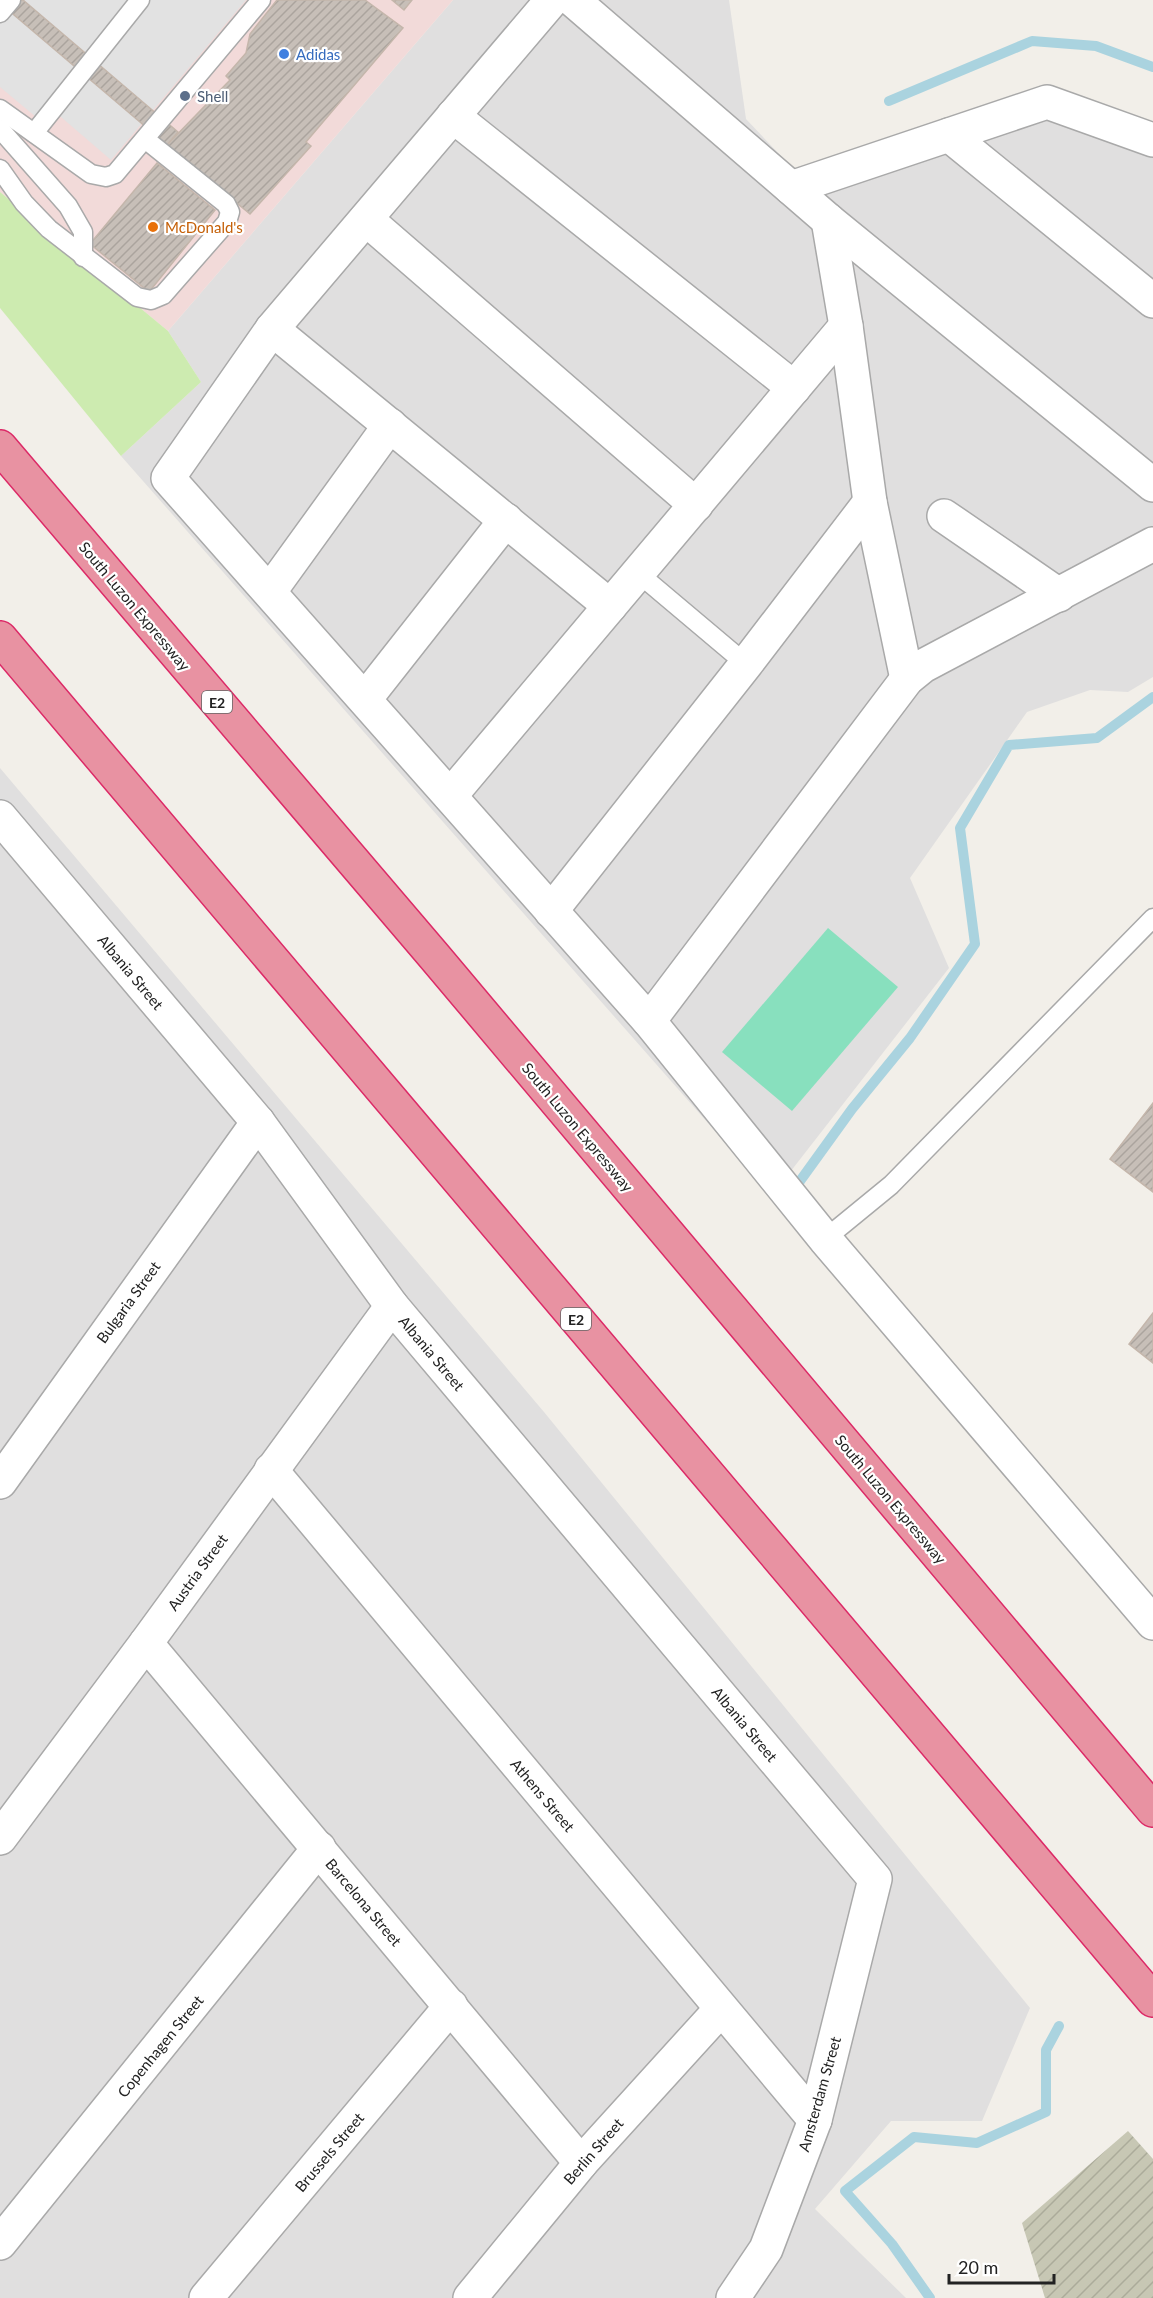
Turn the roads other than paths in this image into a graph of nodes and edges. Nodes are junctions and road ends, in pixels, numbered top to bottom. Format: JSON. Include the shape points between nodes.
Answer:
{"nodes":[{"id":1,"x":11,"y":0,"type":"edge"},
{"id":2,"x":140,"y":0,"type":"edge"},
{"id":3,"x":261,"y":0,"type":"edge"},
{"id":4,"x":552,"y":0,"type":"edge"},
{"id":5,"x":573,"y":0,"type":"edge"},
{"id":6,"x":0,"y":13,"type":"edge"},
{"id":7,"x":0,"y":109,"type":"edge"},
{"id":8,"x":453,"y":116,"type":"junction"},
{"id":9,"x":0,"y":129,"type":"edge"},
{"id":10,"x":34,"y":134,"type":"junction"},
{"id":11,"x":949,"y":135,"type":"junction"},
{"id":12,"x":146,"y":139,"type":"junction"},
{"id":13,"x":1153,"y":140,"type":"edge"},
{"id":14,"x":0,"y":169,"type":"edge"},
{"id":15,"x":791,"y":188,"type":"junction"},
{"id":16,"x":366,"y":219,"type":"junction"},
{"id":17,"x":828,"y":220,"type":"junction"},
{"id":18,"x":83,"y":257,"type":"junction"},
{"id":19,"x":1153,"y":301,"type":"edge"},
{"id":20,"x":846,"y":326,"type":"junction"},
{"id":21,"x":272,"y":330,"type":"junction"},
{"id":22,"x":794,"y":388,"type":"junction"},
{"id":23,"x":390,"y":425,"type":"junction"},
{"id":24,"x":0,"y":447,"type":"edge"},
{"id":25,"x":1153,"y":484,"type":"edge"},
{"id":26,"x":870,"y":502,"type":"junction"},
{"id":27,"x":696,"y":504,"type":"junction"},
{"id":28,"x":944,"y":516,"type":"dead end"},
{"id":29,"x":506,"y":520,"type":"junction"},
{"id":30,"x":1153,"y":544,"type":"edge"},
{"id":31,"x":638,"y":573,"type":"junction"},
{"id":32,"x":270,"y":591,"type":"junction"},
{"id":33,"x":1059,"y":595,"type":"junction"},
{"id":34,"x":610,"y":606,"type":"junction"},
{"id":35,"x":0,"y":638,"type":"edge"},
{"id":36,"x":746,"y":664,"type":"junction"},
{"id":37,"x":907,"y":679,"type":"junction"},
{"id":38,"x":365,"y":699,"type":"junction"},
{"id":39,"x":450,"y":796,"type":"junction"},
{"id":40,"x":0,"y":817,"type":"edge"},
{"id":41,"x":551,"y":911,"type":"junction"},
{"id":42,"x":1153,"y":918,"type":"edge"},
{"id":43,"x":649,"y":1021,"type":"junction"},
{"id":44,"x":258,"y":1122,"type":"junction"},
{"id":45,"x":825,"y":1239,"type":"junction"},
{"id":46,"x":392,"y":1306,"type":"junction"},
{"id":47,"x":271,"y":1470,"type":"junction"},
{"id":48,"x":0,"y":1482,"type":"edge"},
{"id":49,"x":1153,"y":1623,"type":"edge"},
{"id":50,"x":146,"y":1643,"type":"junction"},
{"id":51,"x":1153,"y":1810,"type":"edge"},
{"id":52,"x":0,"y":1838,"type":"edge"},
{"id":53,"x":319,"y":1848,"type":"junction"},
{"id":54,"x":875,"y":1879,"type":"joint"},
{"id":55,"x":1153,"y":2000,"type":"edge"},
{"id":56,"x":451,"y":2006,"type":"junction"},
{"id":57,"x":721,"y":2009,"type":"junction"},
{"id":58,"x":814,"y":2120,"type":"junction"},
{"id":59,"x":581,"y":2163,"type":"junction"},
{"id":60,"x":0,"y":2243,"type":"edge"},
{"id":61,"x":206,"y":2298,"type":"edge"},
{"id":62,"x":470,"y":2298,"type":"edge"},
{"id":63,"x":733,"y":2298,"type":"edge"}],
"edges":[{"from":1,"to":6,"type":"lane"},
{"from":2,"to":10,"type":"lane"},
{"from":3,"to":12,"type":"lane"},
{"from":4,"to":8,"type":"street"},
{"from":5,"to":15,"type":"street"},
{"from":7,"to":10,"type":"lane"},
{"from":8,"to":16,"type":"street"},
{"from":8,"to":22,"type":"street"},
{"from":9,"to":18,"type":"lane","via":[[68,206],[83,232]]},
{"from":10,"to":12,"type":"lane","via":[[91,174],[106,177],[115,174]]},
{"from":11,"to":13,"type":"street","via":[[1047,102]]},
{"from":11,"to":15,"type":"street"},
{"from":11,"to":19,"type":"street"},
{"from":12,"to":18,"type":"lane","via":[[226,204],[230,212],[227,222],[163,295],[151,300],[137,297]]},
{"from":14,"to":18,"type":"lane","via":[[24,203]]},
{"from":15,"to":17,"type":"street"},
{"from":16,"to":21,"type":"street"},
{"from":16,"to":27,"type":"street"},
{"from":17,"to":20,"type":"street"},
{"from":17,"to":25,"type":"street"},
{"from":20,"to":22,"type":"street"},
{"from":20,"to":26,"type":"street"},
{"from":21,"to":23,"type":"street"},
{"from":21,"to":32,"type":"street","via":[[168,478]]},
{"from":22,"to":27,"type":"street"},
{"from":23,"to":29,"type":"street"},
{"from":23,"to":32,"type":"street"},
{"from":24,"to":51,"type":"highway","name":"South Luzon Expressway","number":"E2"},
{"from":26,"to":36,"type":"street"},
{"from":26,"to":37,"type":"street"},
{"from":27,"to":31,"type":"street"},
{"from":28,"to":33,"type":"street"},
{"from":29,"to":34,"type":"street"},
{"from":29,"to":38,"type":"street"},
{"from":30,"to":33,"type":"street"},
{"from":31,"to":34,"type":"street"},
{"from":31,"to":36,"type":"lane"},
{"from":32,"to":38,"type":"street"},
{"from":33,"to":37,"type":"street","via":[[923,666]]},
{"from":34,"to":39,"type":"street"},
{"from":35,"to":55,"type":"highway","number":"E2"},
{"from":36,"to":41,"type":"street"},
{"from":37,"to":43,"type":"street"},
{"from":38,"to":39,"type":"street"},
{"from":39,"to":41,"type":"street"},
{"from":40,"to":44,"type":"street","name":"Albania Street"},
{"from":41,"to":43,"type":"street"},
{"from":42,"to":45,"type":"lane","via":[[891,1185]]},
{"from":43,"to":45,"type":"street"},
{"from":44,"to":46,"type":"street","name":"Albania Street"},
{"from":44,"to":48,"type":"street","name":"Bulgaria Street"},
{"from":45,"to":49,"type":"street"},
{"from":46,"to":47,"type":"street","name":"Austria Street"},
{"from":46,"to":54,"type":"street","name":"Albania Street"},
{"from":47,"to":50,"type":"street","name":"Austria Street"},
{"from":47,"to":57,"type":"street","name":"Athens Street"},
{"from":50,"to":52,"type":"street","name":"Austria Street"},
{"from":50,"to":53,"type":"street","name":"Barcelona Street"},
{"from":53,"to":56,"type":"street","name":"Barcelona Street"},
{"from":53,"to":60,"type":"street","name":"Copenhagen Street"},
{"from":54,"to":58,"type":"street","name":"Amsterdam Street"},
{"from":56,"to":59,"type":"street","name":"Barcelona Street"},
{"from":56,"to":61,"type":"street","name":"Brussels Street"},
{"from":57,"to":58,"type":"street","name":"Athens Street"},
{"from":57,"to":59,"type":"street","name":"Berlin Street"},
{"from":58,"to":63,"type":"street","name":"Amsterdam Street","via":[[766,2248]]},
{"from":59,"to":62,"type":"street","name":"Berlin Street"}]}
